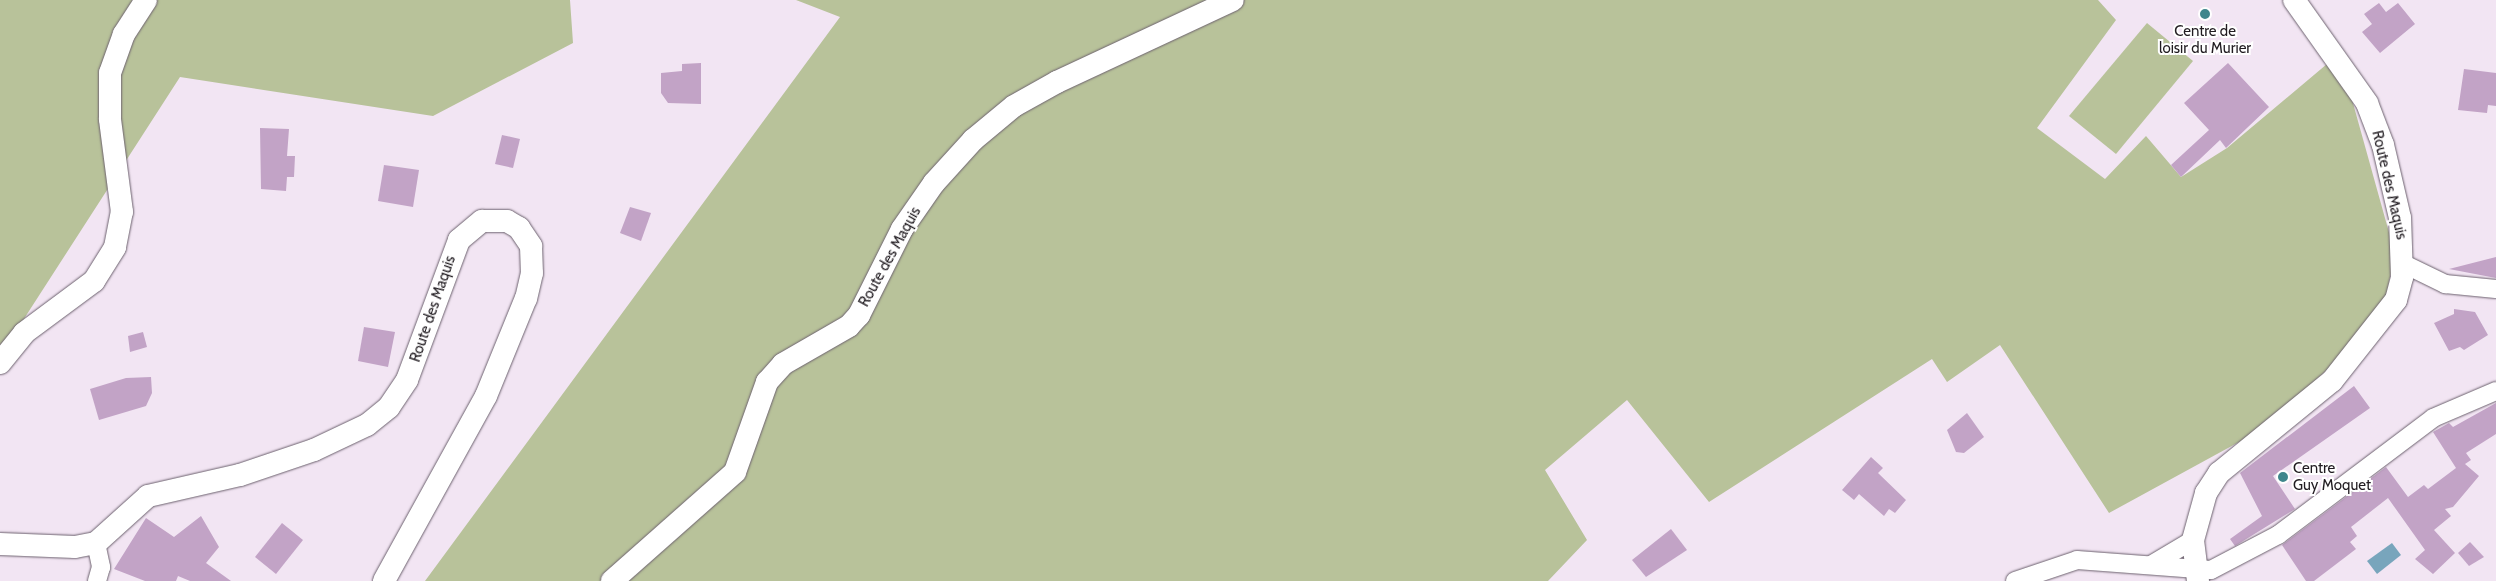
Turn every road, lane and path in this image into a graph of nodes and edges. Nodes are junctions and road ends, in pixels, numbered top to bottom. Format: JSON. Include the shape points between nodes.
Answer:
{"nodes":[{"id":1,"x":146,"y":0,"type":"edge"},
{"id":2,"x":1233,"y":0,"type":"edge"},
{"id":3,"x":2294,"y":0,"type":"edge"},
{"id":4,"x":2404,"y":264,"type":"junction"},
{"id":5,"x":2496,"y":290,"type":"edge"},
{"id":6,"x":0,"y":362,"type":"edge"},
{"id":7,"x":2496,"y":391,"type":"edge"},
{"id":8,"x":2193,"y":540,"type":"junction"},
{"id":9,"x":96,"y":543,"type":"junction"},
{"id":10,"x":0,"y":544,"type":"edge"},
{"id":11,"x":2151,"y":565,"type":"junction"},
{"id":12,"x":2197,"y":575,"type":"edge"},
{"id":13,"x":97,"y":581,"type":"edge"},
{"id":14,"x":384,"y":581,"type":"edge"},
{"id":15,"x":612,"y":581,"type":"edge"},
{"id":16,"x":2014,"y":581,"type":"edge"}],
"edges":[{"from":1,"to":6,"type":"street","via":[[124,34],[110,74],[110,119],[122,212],[115,248],[94,281],[24,333]]},
{"from":2,"to":15,"type":"street","name":"Route des Maquis","via":[[1057,82],[1014,106],[973,140],[934,183],[902,230],[859,315],[783,364],[766,382],[735,472]]},
{"from":3,"to":4,"type":"street","name":"Route des Maquis","via":[[2367,103],[2383,144],[2402,232]]},
{"from":4,"to":5,"type":"street","via":[[2445,284]]},
{"from":4,"to":8,"type":"street","name":"Route des Maquis","via":[[2396,300],[2332,381],[2219,473],[2203,500]]},
{"from":7,"to":12,"type":"street","via":[[2433,418],[2278,534]]},
{"from":8,"to":11,"type":"street"},
{"from":8,"to":12,"type":"street","name":"Route des Maquis"},
{"from":9,"to":10,"type":"street","via":[[75,547]]},
{"from":9,"to":13,"type":"street","via":[[101,567]]},
{"from":9,"to":14,"type":"street","name":"Route des Maquis","via":[[148,496],[240,475],[314,450],[367,426],[390,407],[408,380],[459,240],[482,221],[507,221],[518,228],[531,246],[532,273],[526,298],[486,396]]},
{"from":11,"to":12,"type":"street"},
{"from":11,"to":16,"type":"street","via":[[2078,560]]}]}
